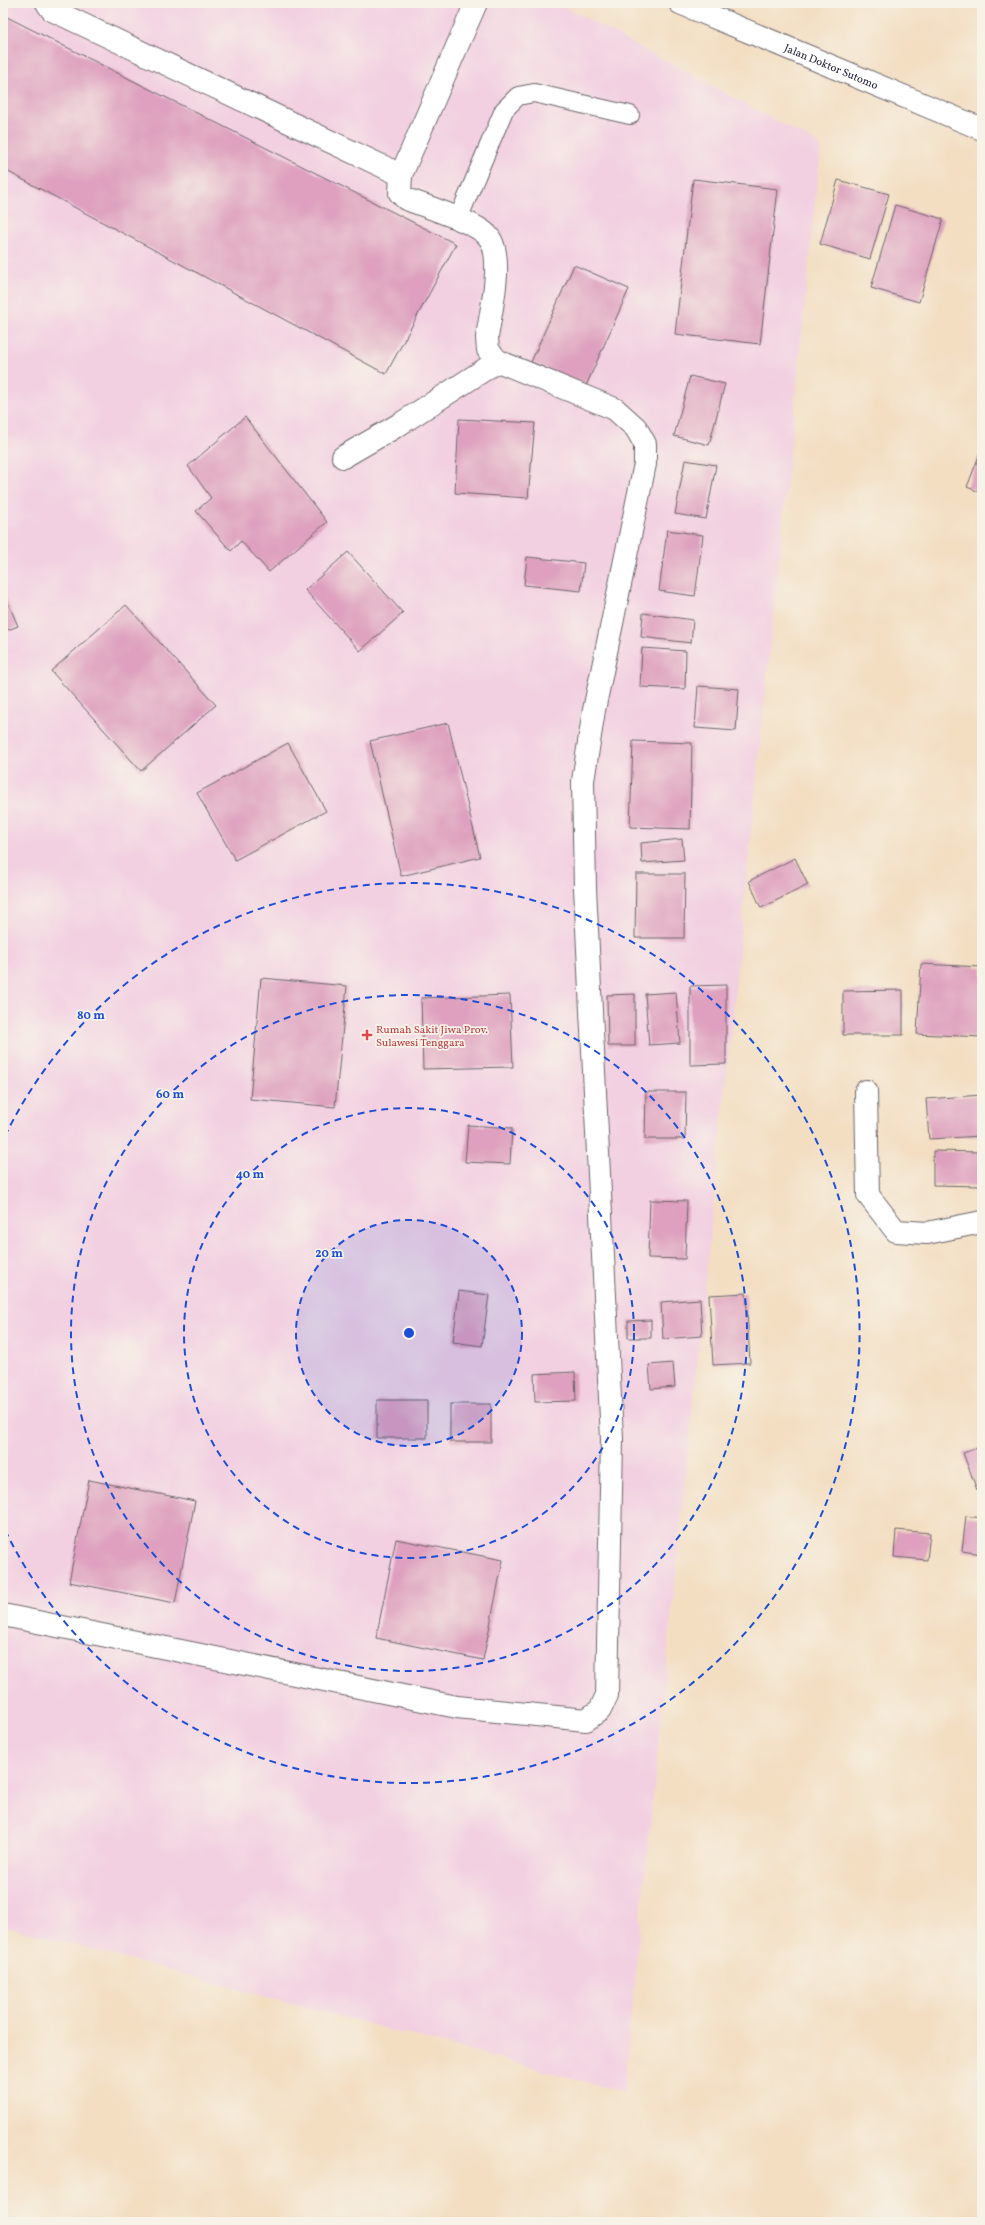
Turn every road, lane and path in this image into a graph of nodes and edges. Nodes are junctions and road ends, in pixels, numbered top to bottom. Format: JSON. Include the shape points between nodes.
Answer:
{"nodes":[{"id":1,"x":47,"y":3,"type":"edge"},
{"id":2,"x":476,"y":3,"type":"edge"},
{"id":3,"x":680,"y":3,"type":"edge"},
{"id":4,"x":630,"y":115,"type":"dead end"},
{"id":5,"x":982,"y":129,"type":"edge"},
{"id":6,"x":401,"y":175,"type":"junction"},
{"id":7,"x":458,"y":219,"type":"junction"},
{"id":8,"x":498,"y":361,"type":"junction"},
{"id":9,"x":343,"y":457,"type":"dead end"},
{"id":10,"x":866,"y":1091,"type":"dead end"},
{"id":11,"x":982,"y":1222,"type":"edge"},
{"id":12,"x":3,"y":1615,"type":"edge"}],
"edges":[{"from":1,"to":6,"type":"street","via":[[52,10]]},
{"from":2,"to":6,"type":"street"},
{"from":3,"to":5,"type":"street","name":"Jalan Doktor Sutomo"},
{"from":4,"to":7,"type":"lane","via":[[534,93],[518,96],[504,110]]},
{"from":6,"to":7,"type":"street","via":[[400,193],[406,199]]},
{"from":7,"to":8,"type":"street","via":[[486,234],[493,244],[497,260],[487,338],[488,350]]},
{"from":8,"to":9,"type":"street"},
{"from":8,"to":12,"type":"street","via":[[614,409],[636,428],[645,444],[645,464],[594,710],[583,781],[584,888],[612,1439],[607,1696],[600,1710],[586,1720],[457,1707]]},
{"from":10,"to":11,"type":"street","via":[[868,1194],[896,1231],[927,1233]]}]}
